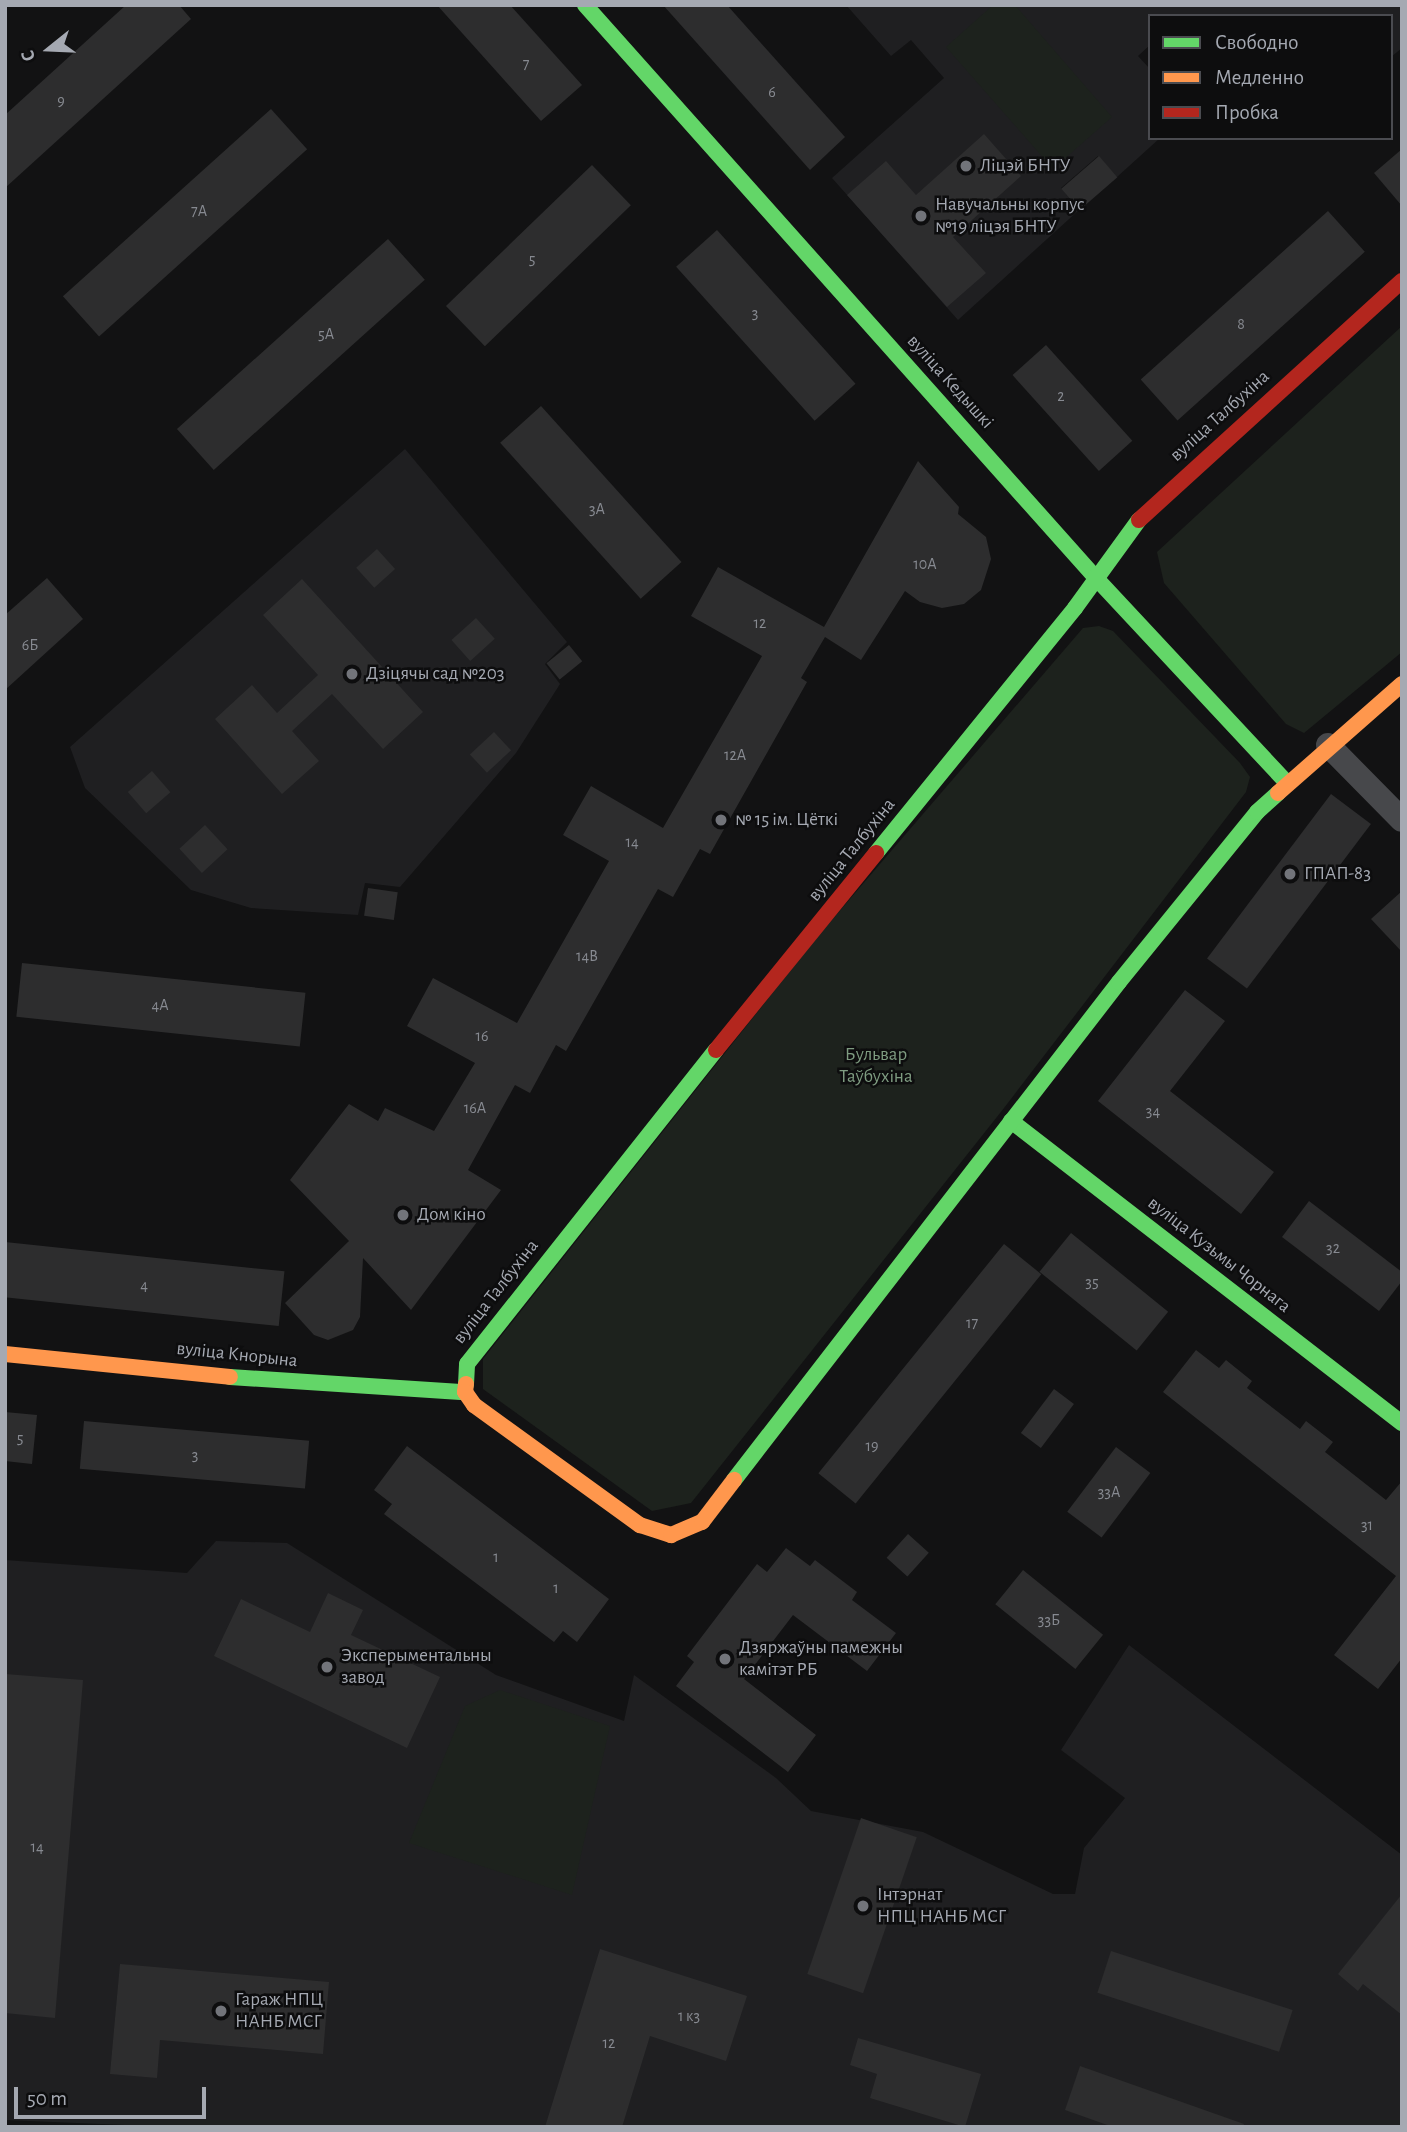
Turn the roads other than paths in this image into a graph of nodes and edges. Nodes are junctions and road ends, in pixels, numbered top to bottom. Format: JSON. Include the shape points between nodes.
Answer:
{"nodes":[{"id":1,"x":585,"y":5,"type":"edge"},
{"id":2,"x":1402,"y":281,"type":"edge"},
{"id":3,"x":1095,"y":577,"type":"junction"},
{"id":4,"x":1402,"y":684,"type":"edge"},
{"id":5,"x":1328,"y":745,"type":"junction"},
{"id":6,"x":1287,"y":783,"type":"junction"},
{"id":7,"x":1402,"y":820,"type":"edge"},
{"id":8,"x":1011,"y":1121,"type":"junction"},
{"id":9,"x":5,"y":1354,"type":"edge"},
{"id":10,"x":465,"y":1392,"type":"junction"},
{"id":11,"x":1402,"y":1423,"type":"edge"}],
"edges":[{"from":1,"to":3,"type":"main road","name":"вуліца Кедышкі"},
{"from":2,"to":3,"type":"main road","name":"вуліца Талбухіна","via":[[1127,531]]},
{"from":3,"to":6,"type":"main road","name":"вуліца Кедышкі"},
{"from":3,"to":10,"type":"main road","name":"вуліца Талбухіна","via":[[1075,608],[467,1364]]},
{"from":4,"to":5,"type":"main road"},
{"from":5,"to":6,"type":"main road"},
{"from":5,"to":7,"type":"street"},
{"from":6,"to":8,"type":"main road","via":[[1257,811]]},
{"from":8,"to":10,"type":"main road","via":[[702,1522],[685,1532],[671,1535],[640,1525],[489,1419]]},
{"from":8,"to":11,"type":"main road","name":"вуліца Кузьмы Чорнага"},
{"from":9,"to":10,"type":"main road","name":"вуліца Кнорына","via":[[284,1381]]}]}
